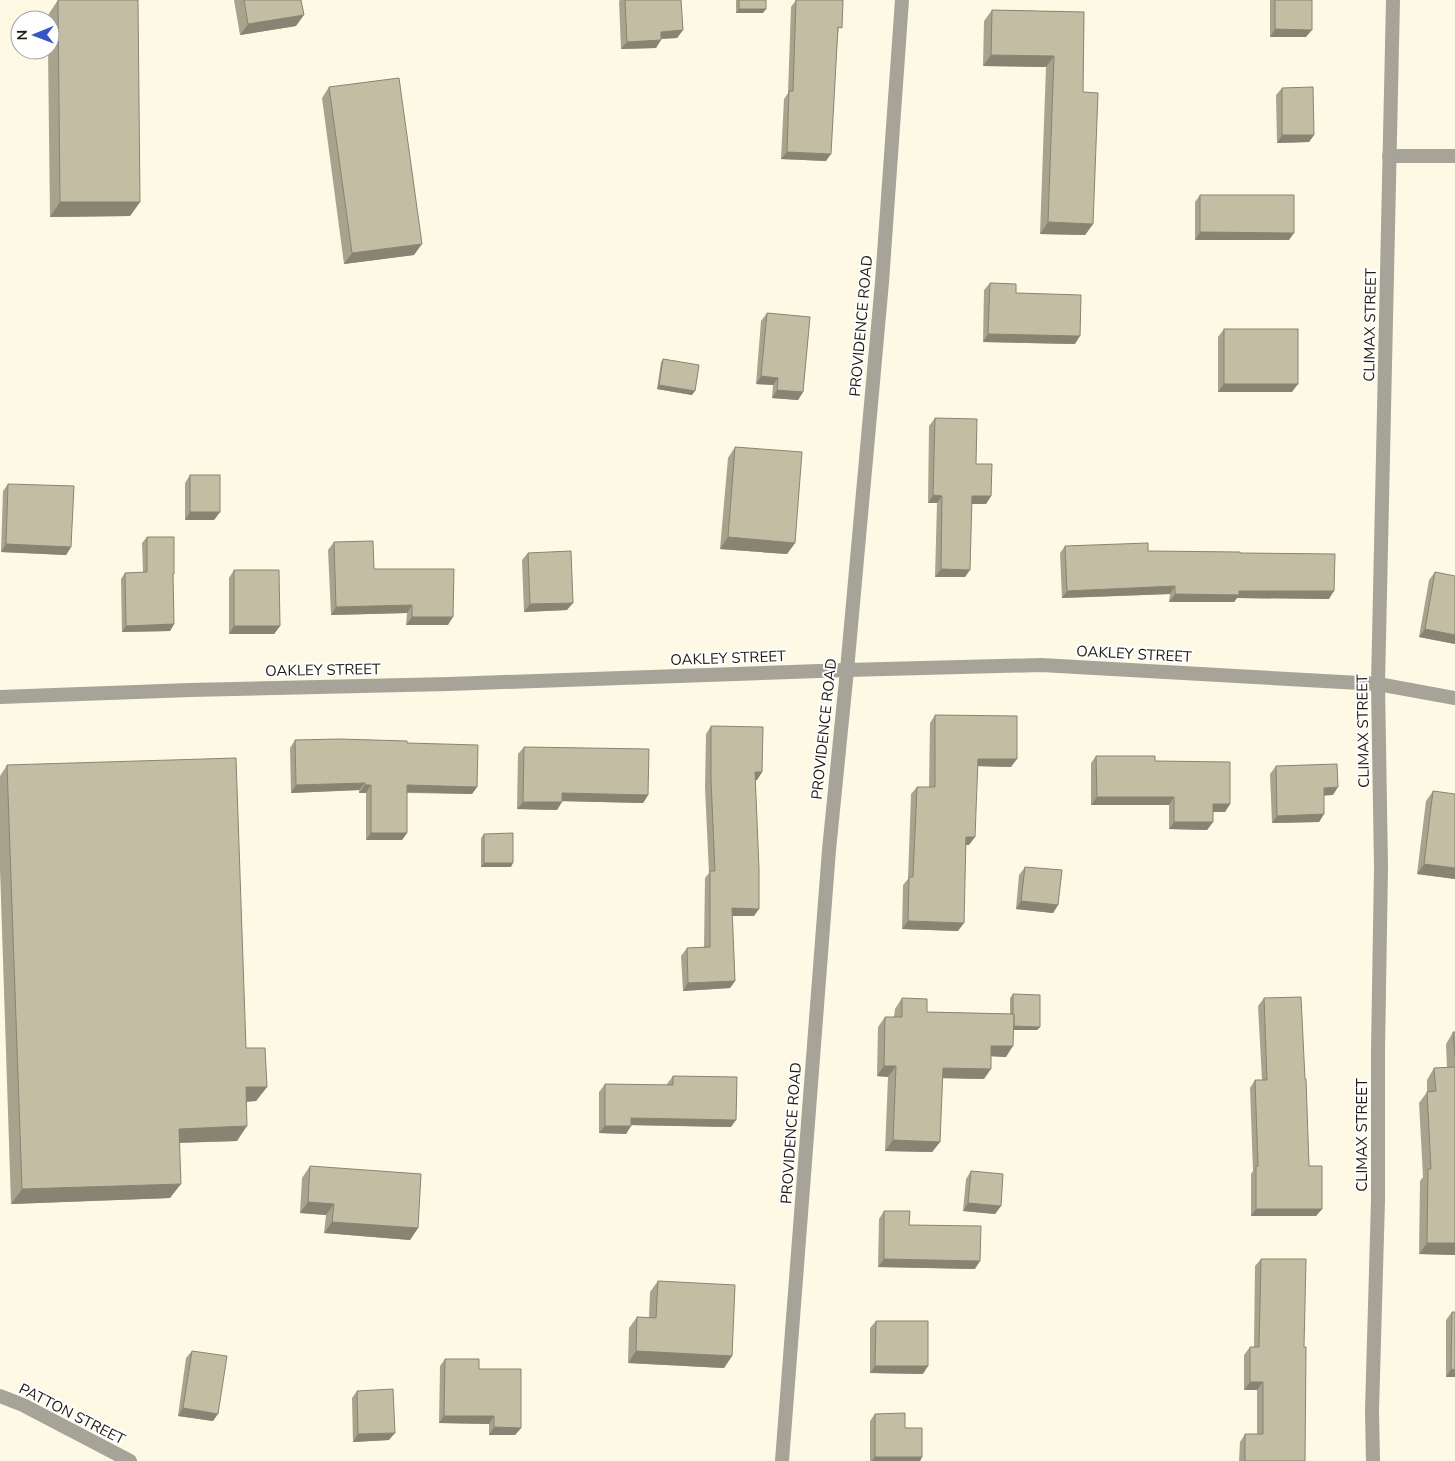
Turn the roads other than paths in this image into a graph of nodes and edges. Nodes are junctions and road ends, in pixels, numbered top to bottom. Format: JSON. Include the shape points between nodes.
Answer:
{"nodes":[{"id":1,"x":902,"y":0,"type":"edge"},
{"id":2,"x":1392,"y":0,"type":"edge"},
{"id":3,"x":1389,"y":156,"type":"junction"},
{"id":4,"x":1455,"y":156,"type":"edge"},
{"id":5,"x":847,"y":670,"type":"junction"},
{"id":6,"x":1378,"y":684,"type":"junction"},
{"id":7,"x":0,"y":697,"type":"edge"},
{"id":8,"x":1455,"y":698,"type":"edge"},
{"id":9,"x":0,"y":1396,"type":"edge"},
{"id":10,"x":130,"y":1461,"type":"edge"},
{"id":11,"x":782,"y":1461,"type":"edge"},
{"id":12,"x":1373,"y":1461,"type":"edge"}],
"edges":[{"from":1,"to":5,"type":"street","name":"PROVIDENCE ROAD","via":[[882,282]]},
{"from":2,"to":3,"type":"street","name":"CLIMAX STREET"},
{"from":3,"to":4,"type":"street"},
{"from":3,"to":6,"type":"street","name":"CLIMAX STREET"},
{"from":5,"to":6,"type":"street","name":"OAKLEY STREET","via":[[1041,665]]},
{"from":5,"to":7,"type":"street","name":"OAKLEY STREET"},
{"from":5,"to":11,"type":"street","name":"PROVIDENCE ROAD","via":[[828,860]]},
{"from":6,"to":8,"type":"street","name":"OAKLEY STREET"},
{"from":6,"to":12,"type":"street","name":"CLIMAX STREET","via":[[1382,867]]},
{"from":9,"to":10,"type":"street","name":"PATTON STREET"}]}
